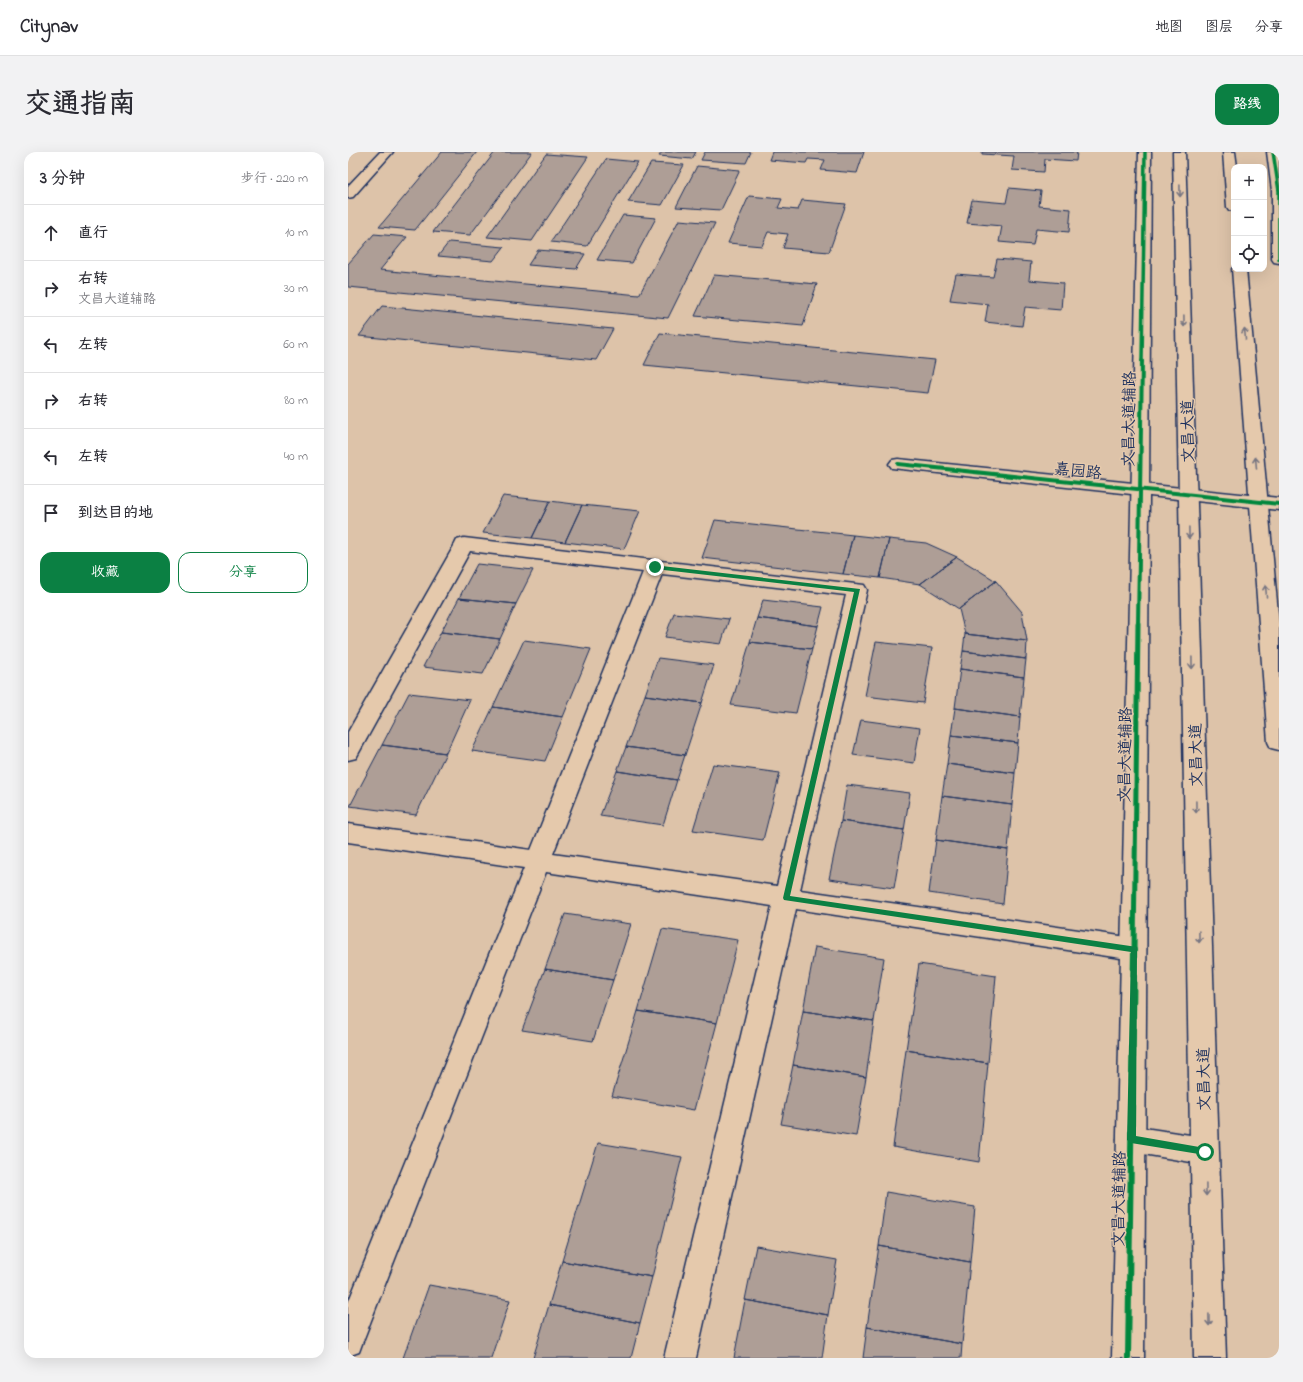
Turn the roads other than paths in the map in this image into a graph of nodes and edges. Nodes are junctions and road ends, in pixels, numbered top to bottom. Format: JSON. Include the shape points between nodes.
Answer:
{"nodes":[{"id":1,"x":387,"y":152,"type":"edge"},
{"id":2,"x":1145,"y":152,"type":"edge"},
{"id":3,"x":1180,"y":152,"type":"edge"},
{"id":4,"x":1229,"y":152,"type":"edge"},
{"id":5,"x":1273,"y":152,"type":"edge"},
{"id":6,"x":348,"y":194,"type":"edge"},
{"id":7,"x":1233,"y":200,"type":"edge"},
{"id":8,"x":1279,"y":260,"type":"edge"},
{"id":9,"x":1239,"y":272,"type":"edge"},
{"id":10,"x":898,"y":464,"type":"dead end"},
{"id":11,"x":1140,"y":490,"type":"junction"},
{"id":12,"x":1188,"y":494,"type":"junction"},
{"id":13,"x":1259,"y":502,"type":"junction"},
{"id":14,"x":1279,"y":504,"type":"edge"},
{"id":15,"x":655,"y":567,"type":"junction"},
{"id":16,"x":1279,"y":742,"type":"edge"},
{"id":17,"x":348,"y":752,"type":"edge"},
{"id":18,"x":348,"y":833,"type":"edge"},
{"id":19,"x":538,"y":861,"type":"junction"},
{"id":20,"x":786,"y":898,"type":"junction"},
{"id":21,"x":1134,"y":949,"type":"junction"},
{"id":22,"x":1131,"y":1140,"type":"junction"},
{"id":23,"x":1205,"y":1152,"type":"junction"},
{"id":24,"x":348,"y":1340,"type":"edge"},
{"id":25,"x":680,"y":1358,"type":"edge"},
{"id":26,"x":1128,"y":1358,"type":"edge"},
{"id":27,"x":1210,"y":1358,"type":"edge"}],
"edges":[{"from":1,"to":6,"type":"main road"},
{"from":2,"to":11,"type":"main road","name":"文昌大道辅路"},
{"from":3,"to":12,"type":"main road","name":"文昌大道","one_way":true},
{"from":4,"to":7,"type":"main road"},
{"from":5,"to":8,"type":"main road","via":[[1279,191]]},
{"from":13,"to":9,"type":"main road","one_way":true},
{"from":10,"to":11,"type":"main road","name":"嘉园路"},
{"from":11,"to":12,"type":"main road","name":"嘉园路"},
{"from":11,"to":21,"type":"main road","name":"文昌大道辅路"},
{"from":12,"to":13,"type":"main road","name":"嘉园路"},
{"from":12,"to":23,"type":"main road","name":"文昌大道","one_way":true},
{"from":13,"to":14,"type":"main road","name":"嘉园路"},
{"from":16,"to":13,"type":"main road","one_way":true},
{"from":15,"to":17,"type":"main road","via":[[464,544]]},
{"from":15,"to":19,"type":"main road"},
{"from":15,"to":20,"type":"main road","via":[[858,590]]},
{"from":18,"to":19,"type":"main road"},
{"from":19,"to":20,"type":"main road"},
{"from":19,"to":24,"type":"main road"},
{"from":20,"to":21,"type":"main road"},
{"from":20,"to":25,"type":"main road"},
{"from":21,"to":22,"type":"main road","name":"文昌大道辅路"},
{"from":22,"to":23,"type":"main road"},
{"from":22,"to":26,"type":"main road","name":"文昌大道辅路"},
{"from":23,"to":27,"type":"main road","name":"文昌大道","one_way":true}]}
